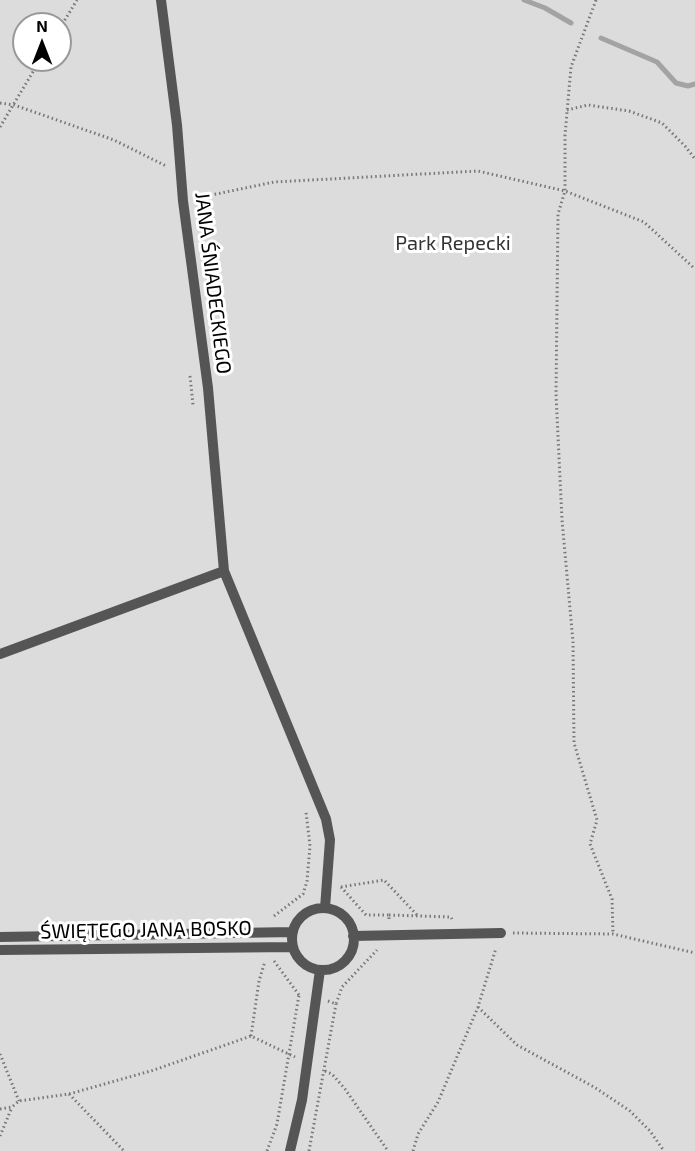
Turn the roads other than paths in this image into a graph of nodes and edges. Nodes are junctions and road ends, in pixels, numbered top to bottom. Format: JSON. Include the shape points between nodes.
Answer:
{"nodes":[{"id":1,"x":161,"y":0,"type":"edge"},
{"id":2,"x":224,"y":571,"type":"junction"},
{"id":3,"x":0,"y":654,"type":"edge"},
{"id":4,"x":325,"y":908,"type":"junction"},
{"id":5,"x":293,"y":932,"type":"junction"},
{"id":6,"x":501,"y":933,"type":"road end"},
{"id":7,"x":353,"y":936,"type":"junction"},
{"id":8,"x":0,"y":937,"type":"edge"},
{"id":9,"x":293,"y":947,"type":"junction"},
{"id":10,"x":0,"y":950,"type":"edge"},
{"id":11,"x":320,"y":970,"type":"junction"},
{"id":12,"x":291,"y":1151,"type":"edge"}],
"edges":[{"from":1,"to":2,"type":"lane","name":"JANA ŚNIADECKIEGO","via":[[207,388]]},
{"from":2,"to":3,"type":"lane"},
{"from":2,"to":4,"type":"lane","name":"JANA ŚNIADECKIEGO","via":[[326,819],[330,840]]},
{"from":4,"to":5,"type":"lane","via":[[308,912]]},
{"from":4,"to":7,"type":"lane","via":[[347,920]]},
{"from":5,"to":8,"type":"lane","name":"ŚWIĘTEGO JANA BOSKO"},
{"from":5,"to":9,"type":"lane"},
{"from":6,"to":7,"type":"lane"},
{"from":7,"to":11,"type":"lane","via":[[345,960]]},
{"from":9,"to":10,"type":"lane","name":"ŚWIĘTEGO JANA BOSKO"},
{"from":9,"to":11,"type":"lane","via":[[303,963]]},
{"from":11,"to":12,"type":"lane"}]}
